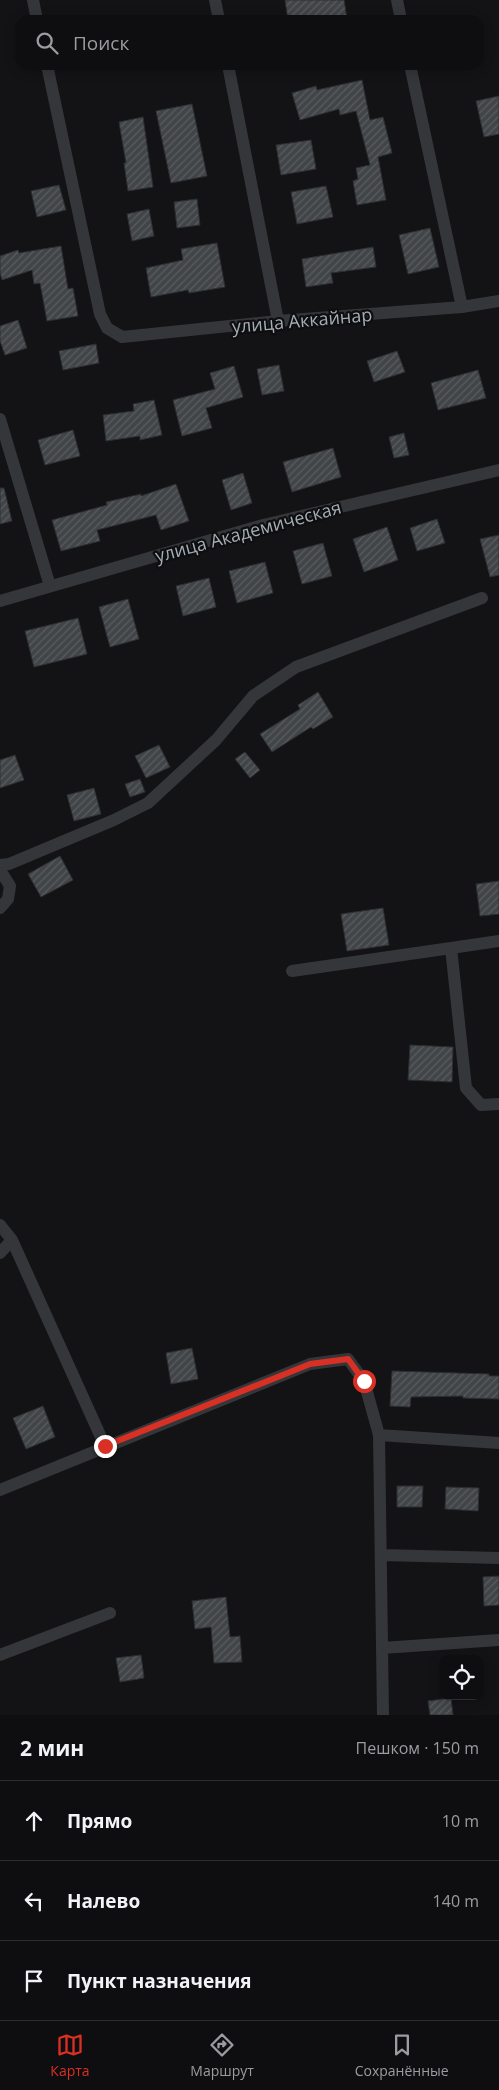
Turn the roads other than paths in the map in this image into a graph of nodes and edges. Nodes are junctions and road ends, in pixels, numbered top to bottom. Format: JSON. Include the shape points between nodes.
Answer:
{"nodes":[{"id":1,"x":33,"y":0,"type":"edge"},
{"id":2,"x":215,"y":0,"type":"edge"},
{"id":3,"x":396,"y":0,"type":"edge"},
{"id":4,"x":36,"y":15,"type":"edge"},
{"id":5,"x":218,"y":15,"type":"edge"},
{"id":6,"x":400,"y":15,"type":"edge"},
{"id":7,"x":48,"y":70,"type":"edge"},
{"id":8,"x":229,"y":70,"type":"edge"},
{"id":9,"x":411,"y":70,"type":"edge"},
{"id":10,"x":499,"y":301,"type":"edge"},
{"id":11,"x":462,"y":307,"type":"junction"},
{"id":12,"x":278,"y":321,"type":"junction"},
{"id":13,"x":0,"y":419,"type":"edge"},
{"id":14,"x":499,"y":470,"type":"edge"},
{"id":15,"x":50,"y":586,"type":"junction"},
{"id":16,"x":482,"y":598,"type":"dead end"},
{"id":17,"x":0,"y":602,"type":"edge"},
{"id":18,"x":0,"y":865,"type":"edge"},
{"id":19,"x":0,"y":870,"type":"edge"},
{"id":20,"x":0,"y":908,"type":"edge"},
{"id":21,"x":499,"y":941,"type":"edge"},
{"id":22,"x":451,"y":948,"type":"junction"},
{"id":23,"x":292,"y":971,"type":"dead end"},
{"id":24,"x":499,"y":1104,"type":"edge"},
{"id":25,"x":0,"y":1225,"type":"edge"},
{"id":26,"x":12,"y":1240,"type":"junction"},
{"id":27,"x":0,"y":1253,"type":"edge"},
{"id":28,"x":379,"y":1434,"type":"junction"},
{"id":29,"x":499,"y":1442,"type":"edge"},
{"id":30,"x":105,"y":1446,"type":"junction"},
{"id":31,"x":0,"y":1490,"type":"edge"},
{"id":32,"x":381,"y":1554,"type":"junction"},
{"id":33,"x":499,"y":1558,"type":"edge"},
{"id":34,"x":110,"y":1613,"type":"dead end"},
{"id":35,"x":499,"y":1640,"type":"edge"},
{"id":36,"x":382,"y":1648,"type":"junction"},
{"id":37,"x":0,"y":1655,"type":"edge"},
{"id":38,"x":383,"y":1715,"type":"edge"}],
"edges":[{"from":1,"to":4,"type":"street"},
{"from":2,"to":5,"type":"street"},
{"from":3,"to":6,"type":"street"},
{"from":7,"to":12,"type":"street","name":"улица Аккайнар","via":[[100,314],[107,328],[122,337]]},
{"from":8,"to":12,"type":"street"},
{"from":9,"to":11,"type":"street"},
{"from":10,"to":11,"type":"street","name":"улица Аккайнар"},
{"from":11,"to":12,"type":"street","name":"улица Аккайнар"},
{"from":13,"to":15,"type":"street"},
{"from":14,"to":15,"type":"street","name":"улица Академическая","via":[[263,525]]},
{"from":15,"to":17,"type":"street","name":"улица Академическая"},
{"from":16,"to":18,"type":"street","via":[[296,667],[253,696],[216,740],[148,803],[61,843]]},
{"from":19,"to":20,"type":"street","via":[[10,886],[8,899]]},
{"from":21,"to":22,"type":"street"},
{"from":22,"to":23,"type":"street"},
{"from":22,"to":24,"type":"street","via":[[466,1088],[481,1105]]},
{"from":25,"to":26,"type":"street"},
{"from":26,"to":27,"type":"street"},
{"from":26,"to":30,"type":"street"},
{"from":28,"to":29,"type":"street"},
{"from":28,"to":30,"type":"street","via":[[364,1381],[348,1359],[310,1364]]},
{"from":28,"to":32,"type":"street"},
{"from":30,"to":31,"type":"street"},
{"from":32,"to":33,"type":"street"},
{"from":32,"to":36,"type":"street"},
{"from":34,"to":37,"type":"street"},
{"from":35,"to":36,"type":"street"},
{"from":36,"to":38,"type":"street"}]}
